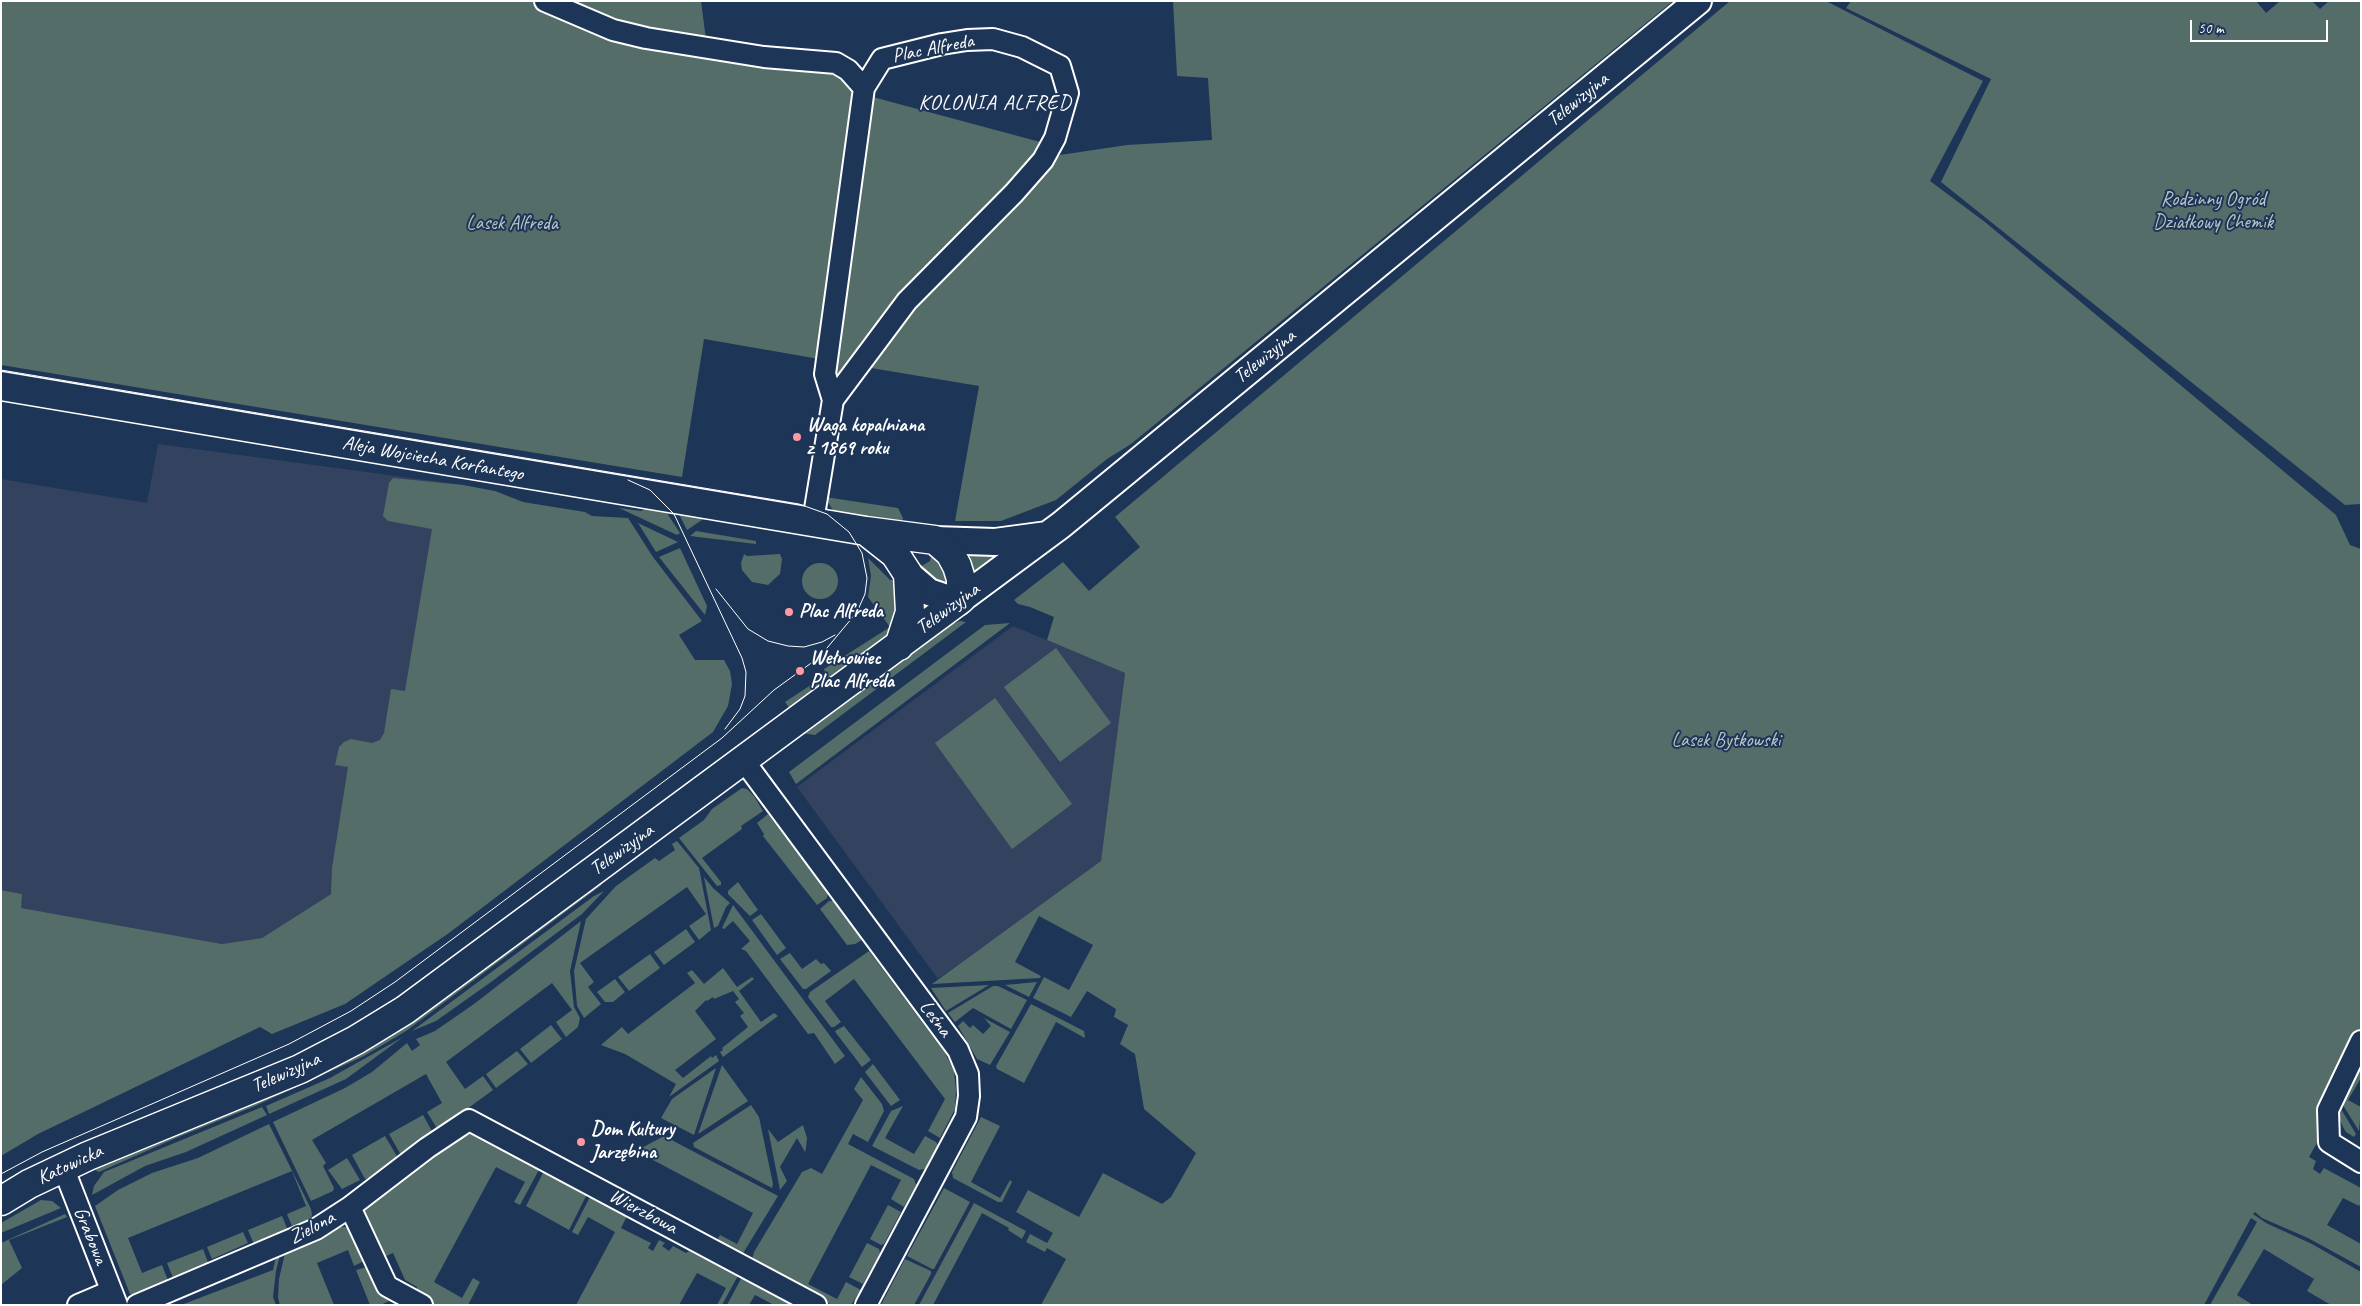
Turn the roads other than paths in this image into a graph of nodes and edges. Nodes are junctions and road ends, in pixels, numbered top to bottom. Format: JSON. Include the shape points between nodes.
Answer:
{"nodes":[{"id":1,"x":545,"y":1,"type":"edge"},
{"id":2,"x":1698,"y":1,"type":"edge"},
{"id":3,"x":864,"y":88,"type":"junction"},
{"id":4,"x":1,"y":386,"type":"edge"},
{"id":5,"x":833,"y":400,"type":"junction"},
{"id":6,"x":812,"y":521,"type":"junction"},
{"id":7,"x":866,"y":531,"type":"junction"},
{"id":8,"x":1048,"y":535,"type":"junction"},
{"id":9,"x":935,"y":540,"type":"junction"},
{"id":10,"x":908,"y":574,"type":"junction"},
{"id":11,"x":960,"y":600,"type":"junction"},
{"id":12,"x":899,"y":646,"type":"junction"},
{"id":13,"x":744,"y":761,"type":"junction"},
{"id":14,"x":2361,"y":1041,"type":"edge"},
{"id":15,"x":469,"y":1120,"type":"joint"},
{"id":16,"x":142,"y":1134,"type":"joint"},
{"id":17,"x":2361,"y":1162,"type":"edge"},
{"id":18,"x":63,"y":1168,"type":"junction"},
{"id":19,"x":1,"y":1201,"type":"edge"},
{"id":20,"x":350,"y":1207,"type":"junction"},
{"id":21,"x":114,"y":1298,"type":"edge"},
{"id":22,"x":78,"y":1305,"type":"edge"},
{"id":23,"x":137,"y":1305,"type":"edge"},
{"id":24,"x":422,"y":1305,"type":"edge"},
{"id":25,"x":816,"y":1305,"type":"edge"},
{"id":26,"x":866,"y":1305,"type":"edge"}],
"edges":[{"from":1,"to":3,"type":"street","via":[[613,30],[646,38],[764,57],[836,63],[848,70]]},
{"from":2,"to":8,"type":"street","name":"Telewizyjna"},
{"from":3,"to":5,"type":"street","name":"Plac Alfreda","via":[[825,374]]},
{"from":3,"to":5,"type":"street","name":"Plac Alfreda","via":[[882,59],[942,44],[992,39],[1022,47],[1060,66],[1068,93],[1055,138],[1043,160],[908,301]]},
{"from":4,"to":6,"type":"main road","name":"Aleja Wojciecha Korfantego"},
{"from":5,"to":6,"type":"street","name":"Plac Alfreda"},
{"from":6,"to":7,"type":"main road","name":"Aleja Wojciecha Korfantego"},
{"from":7,"to":9,"type":"main road","name":"Aleja Wojciecha Korfantego"},
{"from":7,"to":10,"type":"main road","name":"Aleja Wojciecha Korfantego","via":[[895,554]]},
{"from":8,"to":9,"type":"street","name":"Aleja Wojciecha Korfantego","via":[[995,542]]},
{"from":8,"to":11,"type":"street","name":"Telewizyjna"},
{"from":9,"to":11,"type":"main road","via":[[950,553],[957,566],[961,580]]},
{"from":10,"to":11,"type":"street","name":"Aleja Wojciecha Korfantego","via":[[929,592]]},
{"from":10,"to":12,"type":"main road","via":[[910,612]]},
{"from":11,"to":12,"type":"main road","name":"Telewizyjna"},
{"from":12,"to":13,"type":"main road","name":"Telewizyjna"},
{"from":13,"to":16,"type":"main road","name":"Telewizyjna","via":[[405,1010],[356,1040],[300,1068]]},
{"from":13,"to":26,"type":"street","name":"Leśna","via":[[958,1050],[968,1074],[970,1096],[966,1118]]},
{"from":14,"to":17,"type":"street","via":[[2328,1110],[2328,1126],[2329,1142]]},
{"from":15,"to":20,"type":"street","name":"Zielona"},
{"from":15,"to":25,"type":"street","name":"Wierzbowa"},
{"from":16,"to":18,"type":"main road","name":"Katowicka"},
{"from":18,"to":19,"type":"main road","name":"Katowicka"},
{"from":18,"to":21,"type":"street","name":"Grabowa"},
{"from":20,"to":23,"type":"street","name":"Zielona","via":[[316,1230]]},
{"from":20,"to":24,"type":"street","via":[[387,1286]]},
{"from":21,"to":22,"type":"street"}]}
